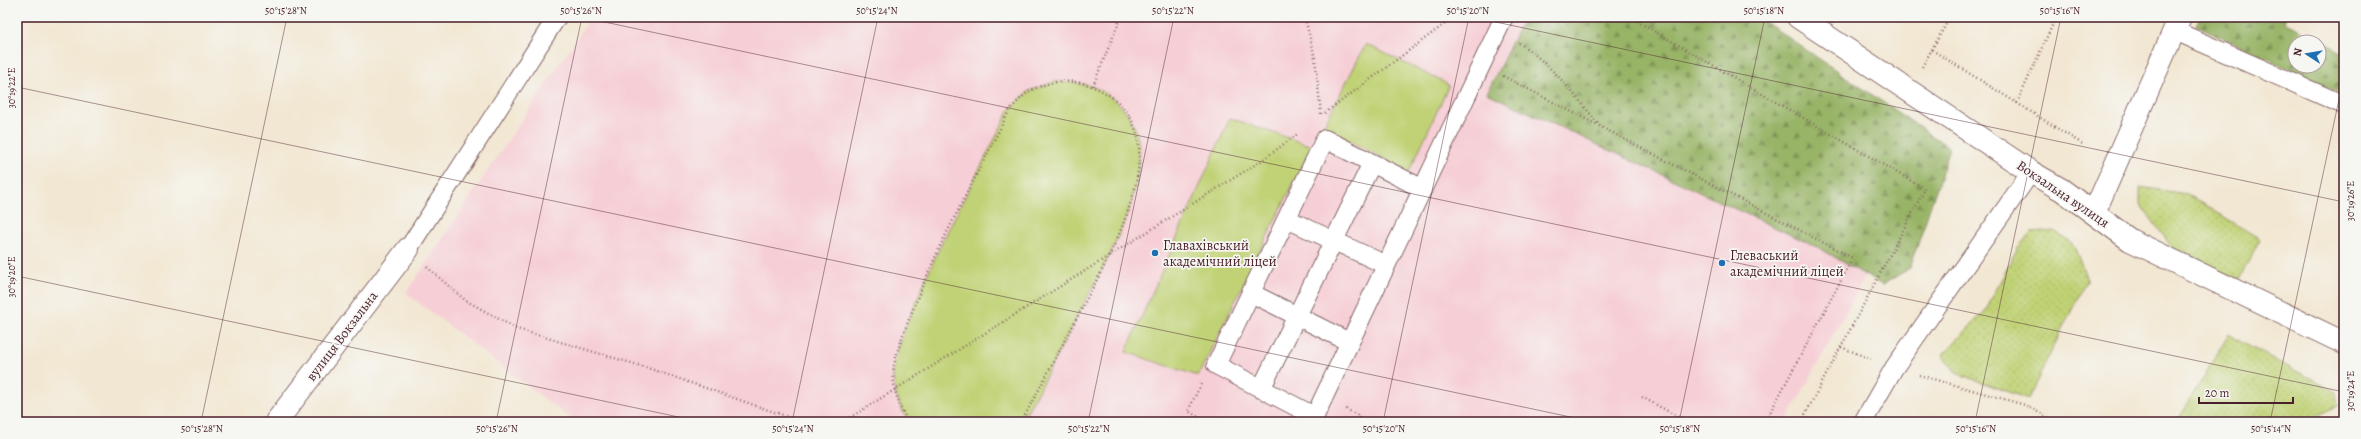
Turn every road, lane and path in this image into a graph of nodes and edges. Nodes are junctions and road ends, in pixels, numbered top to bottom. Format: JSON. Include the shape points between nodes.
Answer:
{"nodes":[{"id":1,"x":557,"y":17,"type":"edge"},
{"id":2,"x":1120,"y":17,"type":"edge"},
{"id":3,"x":1300,"y":17,"type":"edge"},
{"id":4,"x":1454,"y":17,"type":"edge"},
{"id":5,"x":1630,"y":17,"type":"edge"},
{"id":6,"x":1798,"y":17,"type":"edge"},
{"id":7,"x":1950,"y":17,"type":"edge"},
{"id":8,"x":2056,"y":17,"type":"edge"},
{"id":9,"x":1501,"y":23,"type":"edge"},
{"id":10,"x":2177,"y":23,"type":"edge"},
{"id":11,"x":1932,"y":50,"type":"junction"},
{"id":12,"x":1481,"y":65,"type":"junction"},
{"id":13,"x":1093,"y":86,"type":"junction"},
{"id":14,"x":1909,"y":90,"type":"junction"},
{"id":15,"x":2017,"y":103,"type":"junction"},
{"id":16,"x":2344,"y":105,"type":"edge"},
{"id":17,"x":1601,"y":127,"type":"junction"},
{"id":18,"x":1303,"y":130,"type":"dead end"},
{"id":19,"x":2084,"y":145,"type":"dead end"},
{"id":20,"x":1372,"y":163,"type":"junction"},
{"id":21,"x":2031,"y":172,"type":"junction"},
{"id":22,"x":1423,"y":189,"type":"junction"},
{"id":23,"x":2094,"y":213,"type":"junction"},
{"id":24,"x":1287,"y":219,"type":"junction"},
{"id":25,"x":1332,"y":240,"type":"junction"},
{"id":26,"x":408,"y":249,"type":"junction"},
{"id":27,"x":1109,"y":256,"type":"junction"},
{"id":28,"x":1386,"y":265,"type":"junction"},
{"id":29,"x":1251,"y":293,"type":"junction"},
{"id":30,"x":1296,"y":316,"type":"junction"},
{"id":31,"x":1349,"y":342,"type":"junction"},
{"id":32,"x":2344,"y":343,"type":"edge"},
{"id":33,"x":1841,"y":347,"type":"junction"},
{"id":34,"x":1216,"y":366,"type":"junction"},
{"id":35,"x":1894,"y":368,"type":"junction"},
{"id":36,"x":1261,"y":389,"type":"junction"},
{"id":37,"x":895,"y":390,"type":"junction"},
{"id":38,"x":1642,"y":397,"type":"dead end"},
{"id":39,"x":1313,"y":419,"type":"edge"},
{"id":40,"x":276,"y":422,"type":"edge"},
{"id":41,"x":802,"y":422,"type":"edge"},
{"id":42,"x":844,"y":422,"type":"edge"},
{"id":43,"x":910,"y":422,"type":"edge"},
{"id":44,"x":1021,"y":422,"type":"edge"},
{"id":45,"x":1207,"y":422,"type":"edge"},
{"id":46,"x":1688,"y":422,"type":"edge"},
{"id":47,"x":1765,"y":422,"type":"edge"},
{"id":48,"x":1800,"y":422,"type":"edge"},
{"id":49,"x":1863,"y":422,"type":"edge"},
{"id":50,"x":2056,"y":422,"type":"edge"}],
"edges":[{"from":1,"to":26,"type":"lane"},
{"from":2,"to":13,"type":"path"},
{"from":3,"to":4,"type":"path","via":[[1306,22],[1315,58],[1321,116]]},
{"from":5,"to":33,"type":"path","via":[[1925,189]]},
{"from":6,"to":14,"type":"street","name":"Вокзальна вулиця"},
{"from":7,"to":11,"type":"path"},
{"from":8,"to":15,"type":"path"},
{"from":9,"to":12,"type":"lane"},
{"from":9,"to":17,"type":"path","via":[[1540,57]]},
{"from":10,"to":16,"type":"lane"},
{"from":10,"to":23,"type":"street"},
{"from":11,"to":14,"type":"path"},
{"from":11,"to":15,"type":"path"},
{"from":12,"to":17,"type":"path"},
{"from":12,"to":22,"type":"lane"},
{"from":13,"to":27,"type":"path","via":[[1105,92],[1125,109],[1137,133],[1139,160],[1134,193]]},
{"from":13,"to":37,"type":"path","via":[[1081,82],[1054,82],[1029,91],[1010,109],[936,252],[903,333],[894,367]]},
{"from":14,"to":21,"type":"street","name":"Вокзальна вулиця"},
{"from":15,"to":19,"type":"path"},
{"from":17,"to":47,"type":"path","via":[[1854,258]]},
{"from":18,"to":27,"type":"path","via":[[1261,161]]},
{"from":20,"to":22,"type":"lane"},
{"from":20,"to":24,"type":"lane","via":[[1325,139]]},
{"from":20,"to":25,"type":"lane"},
{"from":21,"to":23,"type":"street","name":"Вокзальна вулиця"},
{"from":21,"to":35,"type":"lane"},
{"from":22,"to":28,"type":"lane"},
{"from":23,"to":32,"type":"street","name":"Вокзальна вулиця","via":[[2130,240]]},
{"from":24,"to":25,"type":"lane"},
{"from":24,"to":29,"type":"lane"},
{"from":25,"to":28,"type":"lane"},
{"from":25,"to":30,"type":"lane"},
{"from":26,"to":40,"type":"street","name":"вулиця Вокзальна"},
{"from":26,"to":41,"type":"path","via":[[465,300],[517,328],[648,368]]},
{"from":27,"to":37,"type":"path"},
{"from":27,"to":44,"type":"path"},
{"from":28,"to":31,"type":"lane"},
{"from":29,"to":30,"type":"lane"},
{"from":29,"to":34,"type":"lane"},
{"from":30,"to":31,"type":"lane"},
{"from":30,"to":36,"type":"lane"},
{"from":31,"to":39,"type":"lane"},
{"from":33,"to":35,"type":"path"},
{"from":33,"to":48,"type":"path"},
{"from":34,"to":36,"type":"lane"},
{"from":34,"to":45,"type":"path","via":[[1209,368],[1188,411]]},
{"from":35,"to":49,"type":"lane"},
{"from":35,"to":50,"type":"path","via":[[2025,405]]},
{"from":36,"to":39,"type":"lane"},
{"from":37,"to":42,"type":"path"},
{"from":37,"to":43,"type":"path"},
{"from":38,"to":46,"type":"path"}]}
